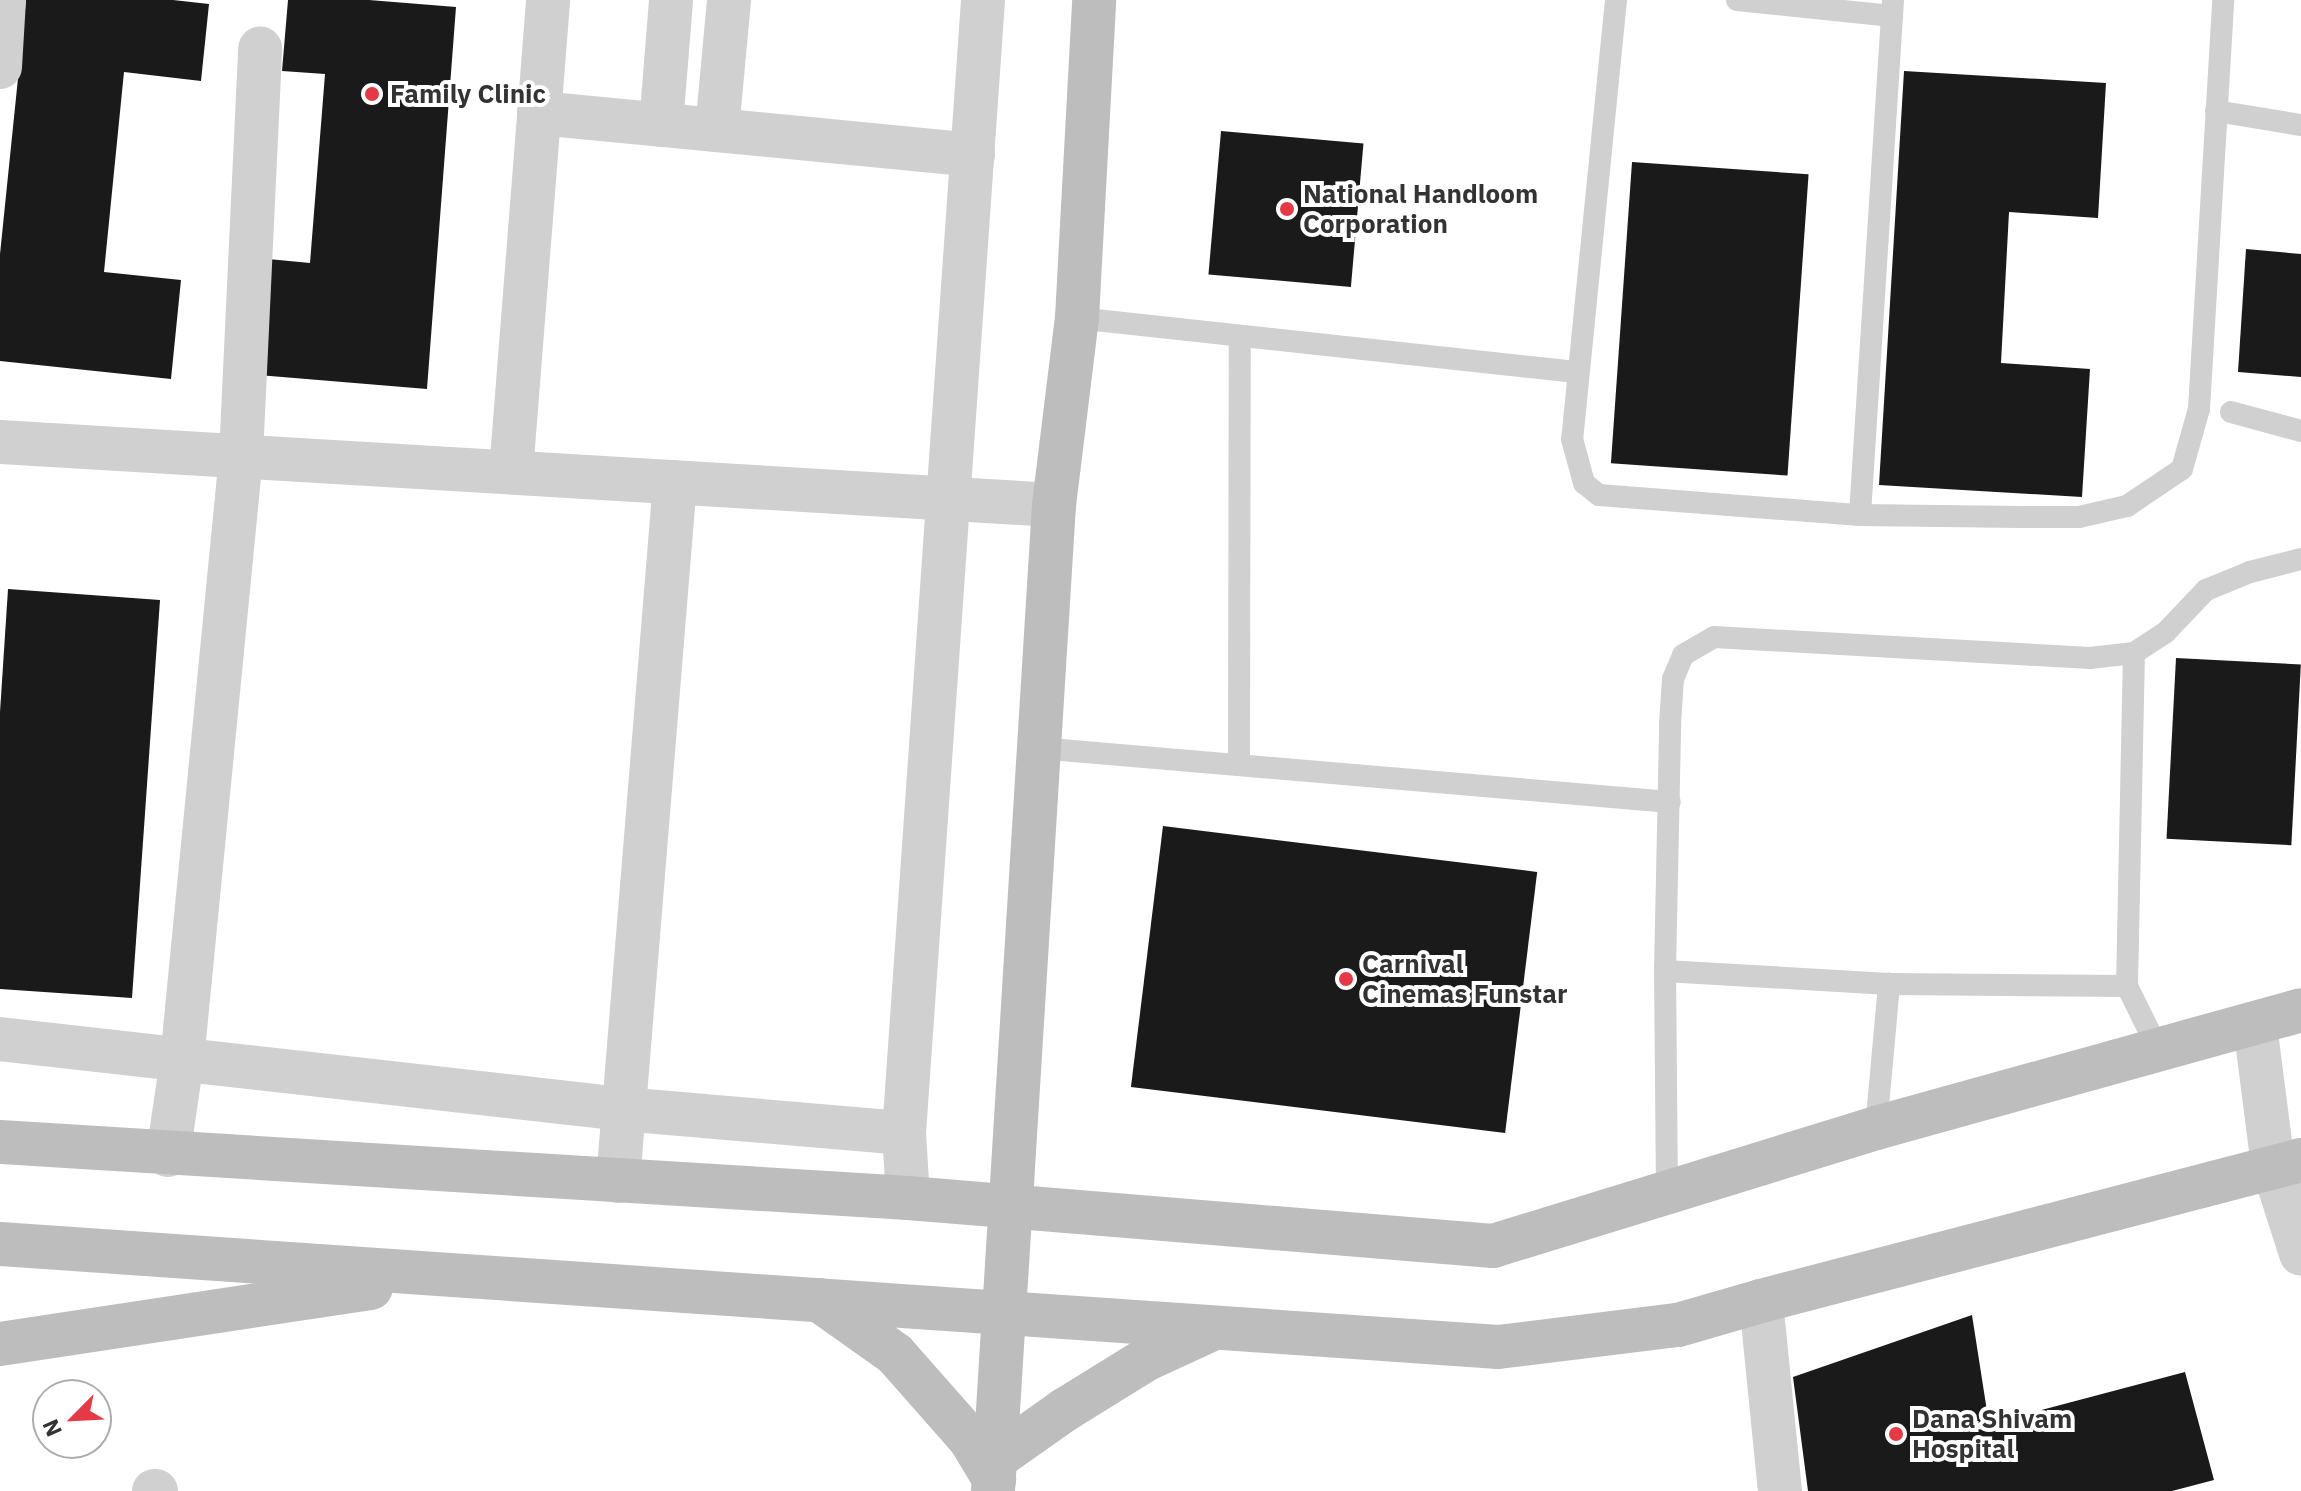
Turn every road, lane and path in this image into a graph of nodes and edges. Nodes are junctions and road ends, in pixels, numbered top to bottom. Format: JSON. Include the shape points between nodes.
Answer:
{"nodes":[{"id":1,"x":4,"y":0,"type":"edge"},
{"id":2,"x":548,"y":0,"type":"edge"},
{"id":3,"x":671,"y":0,"type":"edge"},
{"id":4,"x":729,"y":0,"type":"edge"},
{"id":5,"x":983,"y":0,"type":"edge"},
{"id":6,"x":1094,"y":0,"type":"edge"},
{"id":7,"x":1616,"y":0,"type":"edge"},
{"id":8,"x":1737,"y":0,"type":"edge"},
{"id":9,"x":2223,"y":0,"type":"edge"},
{"id":10,"x":1892,"y":8,"type":"edge"},
{"id":11,"x":260,"y":48,"type":"dead end"},
{"id":12,"x":0,"y":67,"type":"edge"},
{"id":13,"x":2216,"y":111,"type":"junction"},
{"id":14,"x":539,"y":113,"type":"junction"},
{"id":15,"x":661,"y":125,"type":"junction"},
{"id":16,"x":2301,"y":125,"type":"edge"},
{"id":17,"x":717,"y":130,"type":"junction"},
{"id":18,"x":973,"y":155,"type":"junction"},
{"id":19,"x":1077,"y":318,"type":"junction"},
{"id":20,"x":1240,"y":336,"type":"junction"},
{"id":21,"x":1576,"y":372,"type":"junction"},
{"id":22,"x":2231,"y":412,"type":"dead end"},
{"id":23,"x":2301,"y":431,"type":"edge"},
{"id":24,"x":0,"y":442,"type":"edge"},
{"id":25,"x":241,"y":456,"type":"junction"},
{"id":26,"x":511,"y":472,"type":"junction"},
{"id":27,"x":675,"y":482,"type":"junction"},
{"id":28,"x":947,"y":499,"type":"junction"},
{"id":29,"x":1054,"y":505,"type":"junction"},
{"id":30,"x":1860,"y":515,"type":"junction"},
{"id":31,"x":2301,"y":559,"type":"edge"},
{"id":32,"x":2134,"y":653,"type":"junction"},
{"id":33,"x":1038,"y":748,"type":"junction"},
{"id":34,"x":1239,"y":765,"type":"junction"},
{"id":35,"x":1670,"y":802,"type":"junction"},
{"id":36,"x":1665,"y":971,"type":"junction"},
{"id":37,"x":1889,"y":984,"type":"junction"},
{"id":38,"x":2127,"y":986,"type":"junction"},
{"id":39,"x":2301,"y":1010,"type":"edge"},
{"id":40,"x":2255,"y":1025,"type":"junction"},
{"id":41,"x":0,"y":1039,"type":"edge"},
{"id":42,"x":2158,"y":1049,"type":"junction"},
{"id":43,"x":182,"y":1060,"type":"junction"},
{"id":44,"x":622,"y":1109,"type":"junction"},
{"id":45,"x":1876,"y":1128,"type":"junction"},
{"id":46,"x":904,"y":1133,"type":"junction"},
{"id":47,"x":0,"y":1142,"type":"edge"},
{"id":48,"x":168,"y":1155,"type":"junction"},
{"id":49,"x":2287,"y":1163,"type":"edge"},
{"id":50,"x":618,"y":1181,"type":"junction"},
{"id":51,"x":1667,"y":1195,"type":"junction"},
{"id":52,"x":908,"y":1198,"type":"junction"},
{"id":53,"x":1011,"y":1205,"type":"junction"},
{"id":54,"x":0,"y":1244,"type":"edge"},
{"id":55,"x":2301,"y":1254,"type":"edge"},
{"id":56,"x":449,"y":1277,"type":"junction"},
{"id":57,"x":818,"y":1300,"type":"junction"},
{"id":58,"x":1761,"y":1301,"type":"junction"},
{"id":59,"x":1002,"y":1312,"type":"junction"},
{"id":60,"x":1217,"y":1327,"type":"junction"},
{"id":61,"x":0,"y":1344,"type":"edge"},
{"id":62,"x":994,"y":1476,"type":"edge"},
{"id":63,"x":1780,"y":1491,"type":"edge"}],
"edges":[{"from":1,"to":12,"type":"street"},
{"from":2,"to":14,"type":"street"},
{"from":3,"to":15,"type":"street"},
{"from":4,"to":17,"type":"street"},
{"from":5,"to":18,"type":"street"},
{"from":6,"to":19,"type":"street"},
{"from":7,"to":21,"type":"lane"},
{"from":8,"to":10,"type":"lane"},
{"from":9,"to":13,"type":"lane"},
{"from":10,"to":30,"type":"lane"},
{"from":11,"to":25,"type":"street"},
{"from":13,"to":16,"type":"lane"},
{"from":13,"to":30,"type":"lane","via":[[2199,409],[2182,469],[2127,506],[2079,517]]},
{"from":14,"to":15,"type":"street"},
{"from":14,"to":26,"type":"street"},
{"from":15,"to":17,"type":"street"},
{"from":17,"to":18,"type":"street"},
{"from":18,"to":28,"type":"street"},
{"from":19,"to":20,"type":"lane"},
{"from":19,"to":29,"type":"street"},
{"from":20,"to":21,"type":"lane"},
{"from":20,"to":34,"type":"lane"},
{"from":21,"to":30,"type":"lane","via":[[1572,439],[1584,483],[1599,495]]},
{"from":22,"to":23,"type":"lane"},
{"from":24,"to":25,"type":"street"},
{"from":25,"to":26,"type":"street"},
{"from":25,"to":43,"type":"street"},
{"from":26,"to":27,"type":"street"},
{"from":27,"to":28,"type":"street"},
{"from":27,"to":44,"type":"street"},
{"from":28,"to":29,"type":"street"},
{"from":28,"to":46,"type":"street"},
{"from":29,"to":33,"type":"street"},
{"from":31,"to":32,"type":"lane","via":[[2206,590],[2165,633]]},
{"from":32,"to":35,"type":"lane","via":[[2090,658],[1714,637],[1683,655],[1673,679]]},
{"from":32,"to":38,"type":"lane"},
{"from":33,"to":34,"type":"lane"},
{"from":33,"to":53,"type":"street"},
{"from":34,"to":35,"type":"lane"},
{"from":35,"to":36,"type":"lane"},
{"from":36,"to":37,"type":"lane"},
{"from":36,"to":51,"type":"lane"},
{"from":37,"to":38,"type":"lane"},
{"from":37,"to":45,"type":"lane"},
{"from":38,"to":42,"type":"lane"},
{"from":39,"to":40,"type":"street"},
{"from":40,"to":42,"type":"street"},
{"from":40,"to":49,"type":"street"},
{"from":41,"to":43,"type":"street"},
{"from":42,"to":45,"type":"street"},
{"from":43,"to":44,"type":"street"},
{"from":43,"to":48,"type":"street"},
{"from":44,"to":46,"type":"street"},
{"from":44,"to":50,"type":"street"},
{"from":45,"to":51,"type":"street"},
{"from":46,"to":52,"type":"street"},
{"from":47,"to":48,"type":"street"},
{"from":48,"to":50,"type":"street"},
{"from":49,"to":55,"type":"street"},
{"from":49,"to":58,"type":"street"},
{"from":50,"to":52,"type":"street"},
{"from":51,"to":53,"type":"street","via":[[1493,1246]]},
{"from":52,"to":53,"type":"street"},
{"from":53,"to":59,"type":"street"},
{"from":54,"to":56,"type":"street"},
{"from":56,"to":57,"type":"street"},
{"from":56,"to":61,"type":"street"},
{"from":57,"to":59,"type":"street"},
{"from":57,"to":62,"type":"street","via":[[895,1354],[970,1439]]},
{"from":58,"to":60,"type":"street","via":[[1678,1325],[1498,1347]]},
{"from":58,"to":63,"type":"street"},
{"from":59,"to":60,"type":"street"},
{"from":59,"to":62,"type":"street"},
{"from":60,"to":62,"type":"street","via":[[1147,1359],[1066,1409]]}]}
